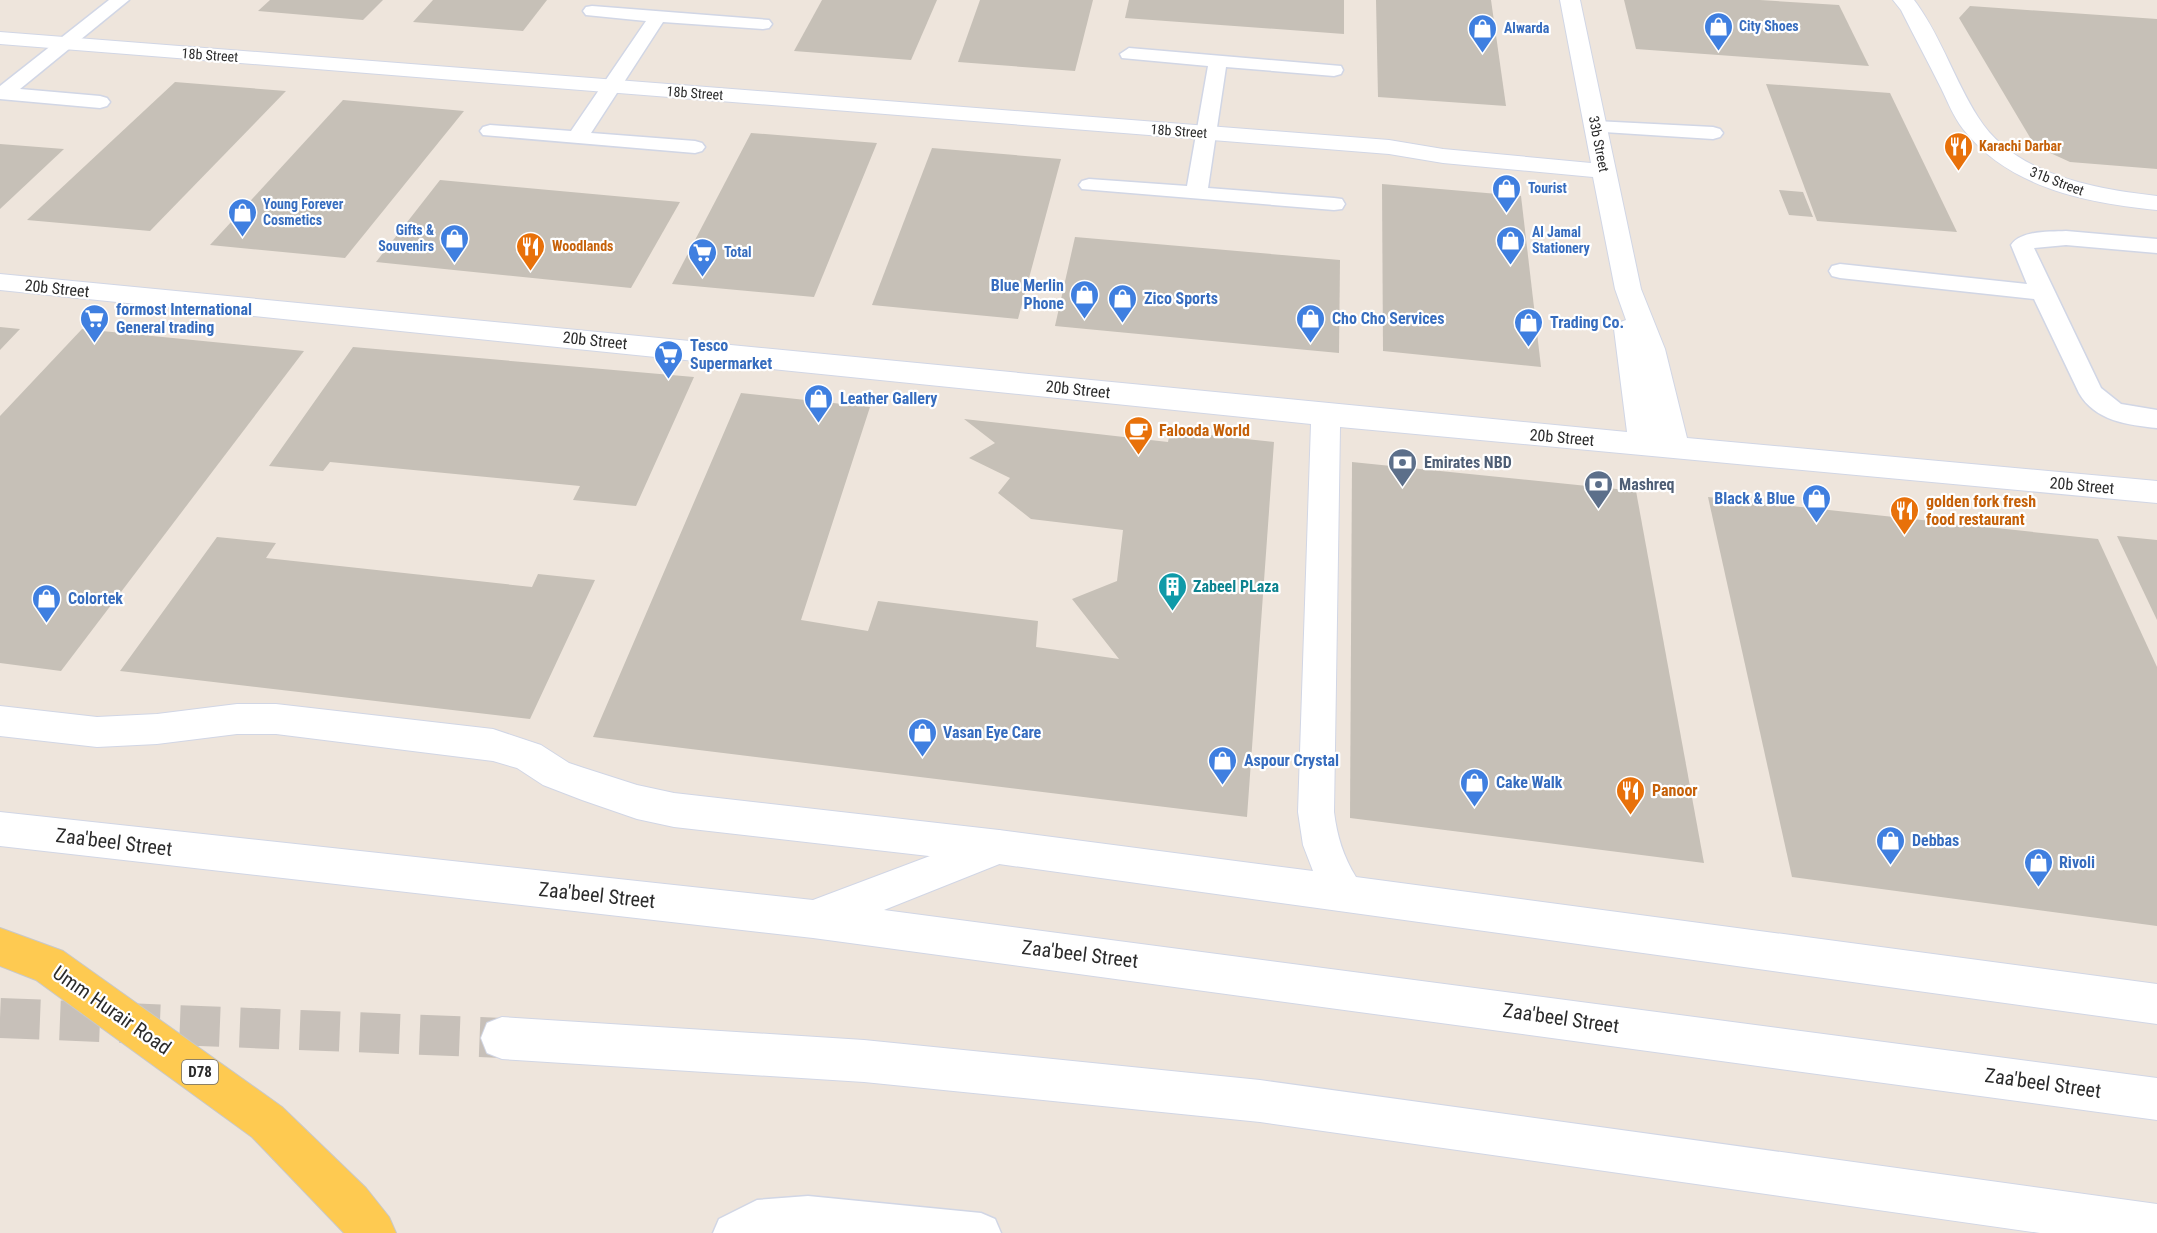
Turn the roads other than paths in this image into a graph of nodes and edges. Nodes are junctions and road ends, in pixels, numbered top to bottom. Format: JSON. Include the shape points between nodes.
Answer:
{"nodes":[{"id":1,"x":120,"y":0,"type":"edge"},
{"id":2,"x":1570,"y":0,"type":"edge"},
{"id":3,"x":1903,"y":0,"type":"edge"},
{"id":4,"x":592,"y":11,"type":"dead end"},
{"id":5,"x":658,"y":16,"type":"junction"},
{"id":6,"x":763,"y":24,"type":"dead end"},
{"id":7,"x":0,"y":38,"type":"edge"},
{"id":8,"x":66,"y":43,"type":"junction"},
{"id":9,"x":1129,"y":54,"type":"dead end"},
{"id":10,"x":1218,"y":61,"type":"junction"},
{"id":11,"x":1334,"y":70,"type":"dead end"},
{"id":12,"x":611,"y":86,"type":"junction"},
{"id":13,"x":2,"y":93,"type":"edge"},
{"id":14,"x":100,"y":102,"type":"dead end"},
{"id":15,"x":1595,"y":127,"type":"junction"},
{"id":16,"x":490,"y":131,"type":"dead end"},
{"id":17,"x":1206,"y":133,"type":"junction"},
{"id":18,"x":1713,"y":133,"type":"dead end"},
{"id":19,"x":577,"y":138,"type":"junction"},
{"id":20,"x":695,"y":147,"type":"dead end"},
{"id":21,"x":1602,"y":162,"type":"junction"},
{"id":22,"x":1089,"y":185,"type":"dead end"},
{"id":23,"x":1196,"y":194,"type":"junction"},
{"id":24,"x":2157,"y":203,"type":"edge"},
{"id":25,"x":1335,"y":204,"type":"dead end"},
{"id":26,"x":2157,"y":246,"type":"edge"},
{"id":27,"x":1840,"y":271,"type":"dead end"},
{"id":28,"x":0,"y":282,"type":"edge"},
{"id":29,"x":1628,"y":289,"type":"junction"},
{"id":30,"x":2043,"y":293,"type":"junction"},
{"id":31,"x":1326,"y":415,"type":"junction"},
{"id":32,"x":2157,"y":419,"type":"edge"},
{"id":33,"x":1643,"y":444,"type":"junction"},
{"id":34,"x":1676,"y":447,"type":"junction"},
{"id":35,"x":2157,"y":492,"type":"edge"},
{"id":36,"x":0,"y":721,"type":"edge"},
{"id":37,"x":0,"y":829,"type":"edge"},
{"id":38,"x":999,"y":847,"type":"junction"},
{"id":39,"x":1345,"y":895,"type":"junction"},
{"id":40,"x":813,"y":919,"type":"junction"},
{"id":41,"x":0,"y":947,"type":"edge"},
{"id":42,"x":2157,"y":1004,"type":"edge"},
{"id":43,"x":502,"y":1038,"type":"tunnel mouth"},
{"id":44,"x":2157,"y":1099,"type":"edge"},
{"id":45,"x":2157,"y":1227,"type":"edge"},
{"id":46,"x":374,"y":1233,"type":"edge"},
{"id":47,"x":733,"y":1233,"type":"edge"},
{"id":48,"x":981,"y":1233,"type":"edge"}],
"edges":[{"from":1,"to":8,"type":"lane"},
{"from":2,"to":15,"type":"street","name":"33b Street"},
{"from":3,"to":24,"type":"street","name":"31b Street","via":[[1972,124],[2010,160],[2070,188]]},
{"from":4,"to":5,"type":"lane"},
{"from":5,"to":6,"type":"lane"},
{"from":5,"to":12,"type":"lane"},
{"from":7,"to":8,"type":"street","name":"18b Street"},
{"from":8,"to":12,"type":"street","name":"18b Street"},
{"from":8,"to":13,"type":"lane"},
{"from":9,"to":10,"type":"lane"},
{"from":10,"to":11,"type":"lane"},
{"from":10,"to":17,"type":"lane"},
{"from":12,"to":17,"type":"street","name":"18b Street"},
{"from":12,"to":19,"type":"lane"},
{"from":13,"to":14,"type":"lane"},
{"from":15,"to":18,"type":"lane"},
{"from":15,"to":21,"type":"street","name":"33b Street"},
{"from":16,"to":19,"type":"lane"},
{"from":17,"to":21,"type":"street","name":"18b Street","via":[[1389,147],[1443,156]]},
{"from":17,"to":23,"type":"lane"},
{"from":19,"to":20,"type":"lane"},
{"from":21,"to":29,"type":"street","name":"33b Street"},
{"from":22,"to":23,"type":"lane"},
{"from":23,"to":25,"type":"lane"},
{"from":26,"to":30,"type":"lane","via":[[2051,237],[2028,239],[2022,244],[2022,252]]},
{"from":27,"to":30,"type":"lane"},
{"from":28,"to":31,"type":"street","name":"20b Street"},
{"from":29,"to":33,"type":"street","name":"33b Street","via":[[1628,327]]},
{"from":29,"to":34,"type":"street","name":"33b Street","via":[[1651,349]]},
{"from":30,"to":32,"type":"lane","via":[[2098,402],[2126,416]]},
{"from":31,"to":33,"type":"street","name":"20b Street"},
{"from":31,"to":39,"type":"street","via":[[1316,812],[1323,854]]},
{"from":33,"to":34,"type":"street","name":"20b Street"},
{"from":34,"to":35,"type":"street","name":"20b Street"},
{"from":36,"to":38,"type":"street","via":[[97,732],[276,719],[493,745],[528,756],[556,774],[582,784],[674,810]]},
{"from":37,"to":40,"type":"street","name":"Zaa'beel Street"},
{"from":38,"to":39,"type":"street"},
{"from":38,"to":40,"type":"street"},
{"from":39,"to":42,"type":"street"},
{"from":40,"to":44,"type":"street","name":"Zaa'beel Street"},
{"from":41,"to":46,"type":"main road","name":"Umm Hurair Road","number":"D78","via":[[49,965],[267,1122]]},
{"from":43,"to":45,"type":"street","via":[[864,1061],[1260,1101]]},
{"from":47,"to":48,"type":"lane","via":[[758,1219],[808,1215]]}]}
